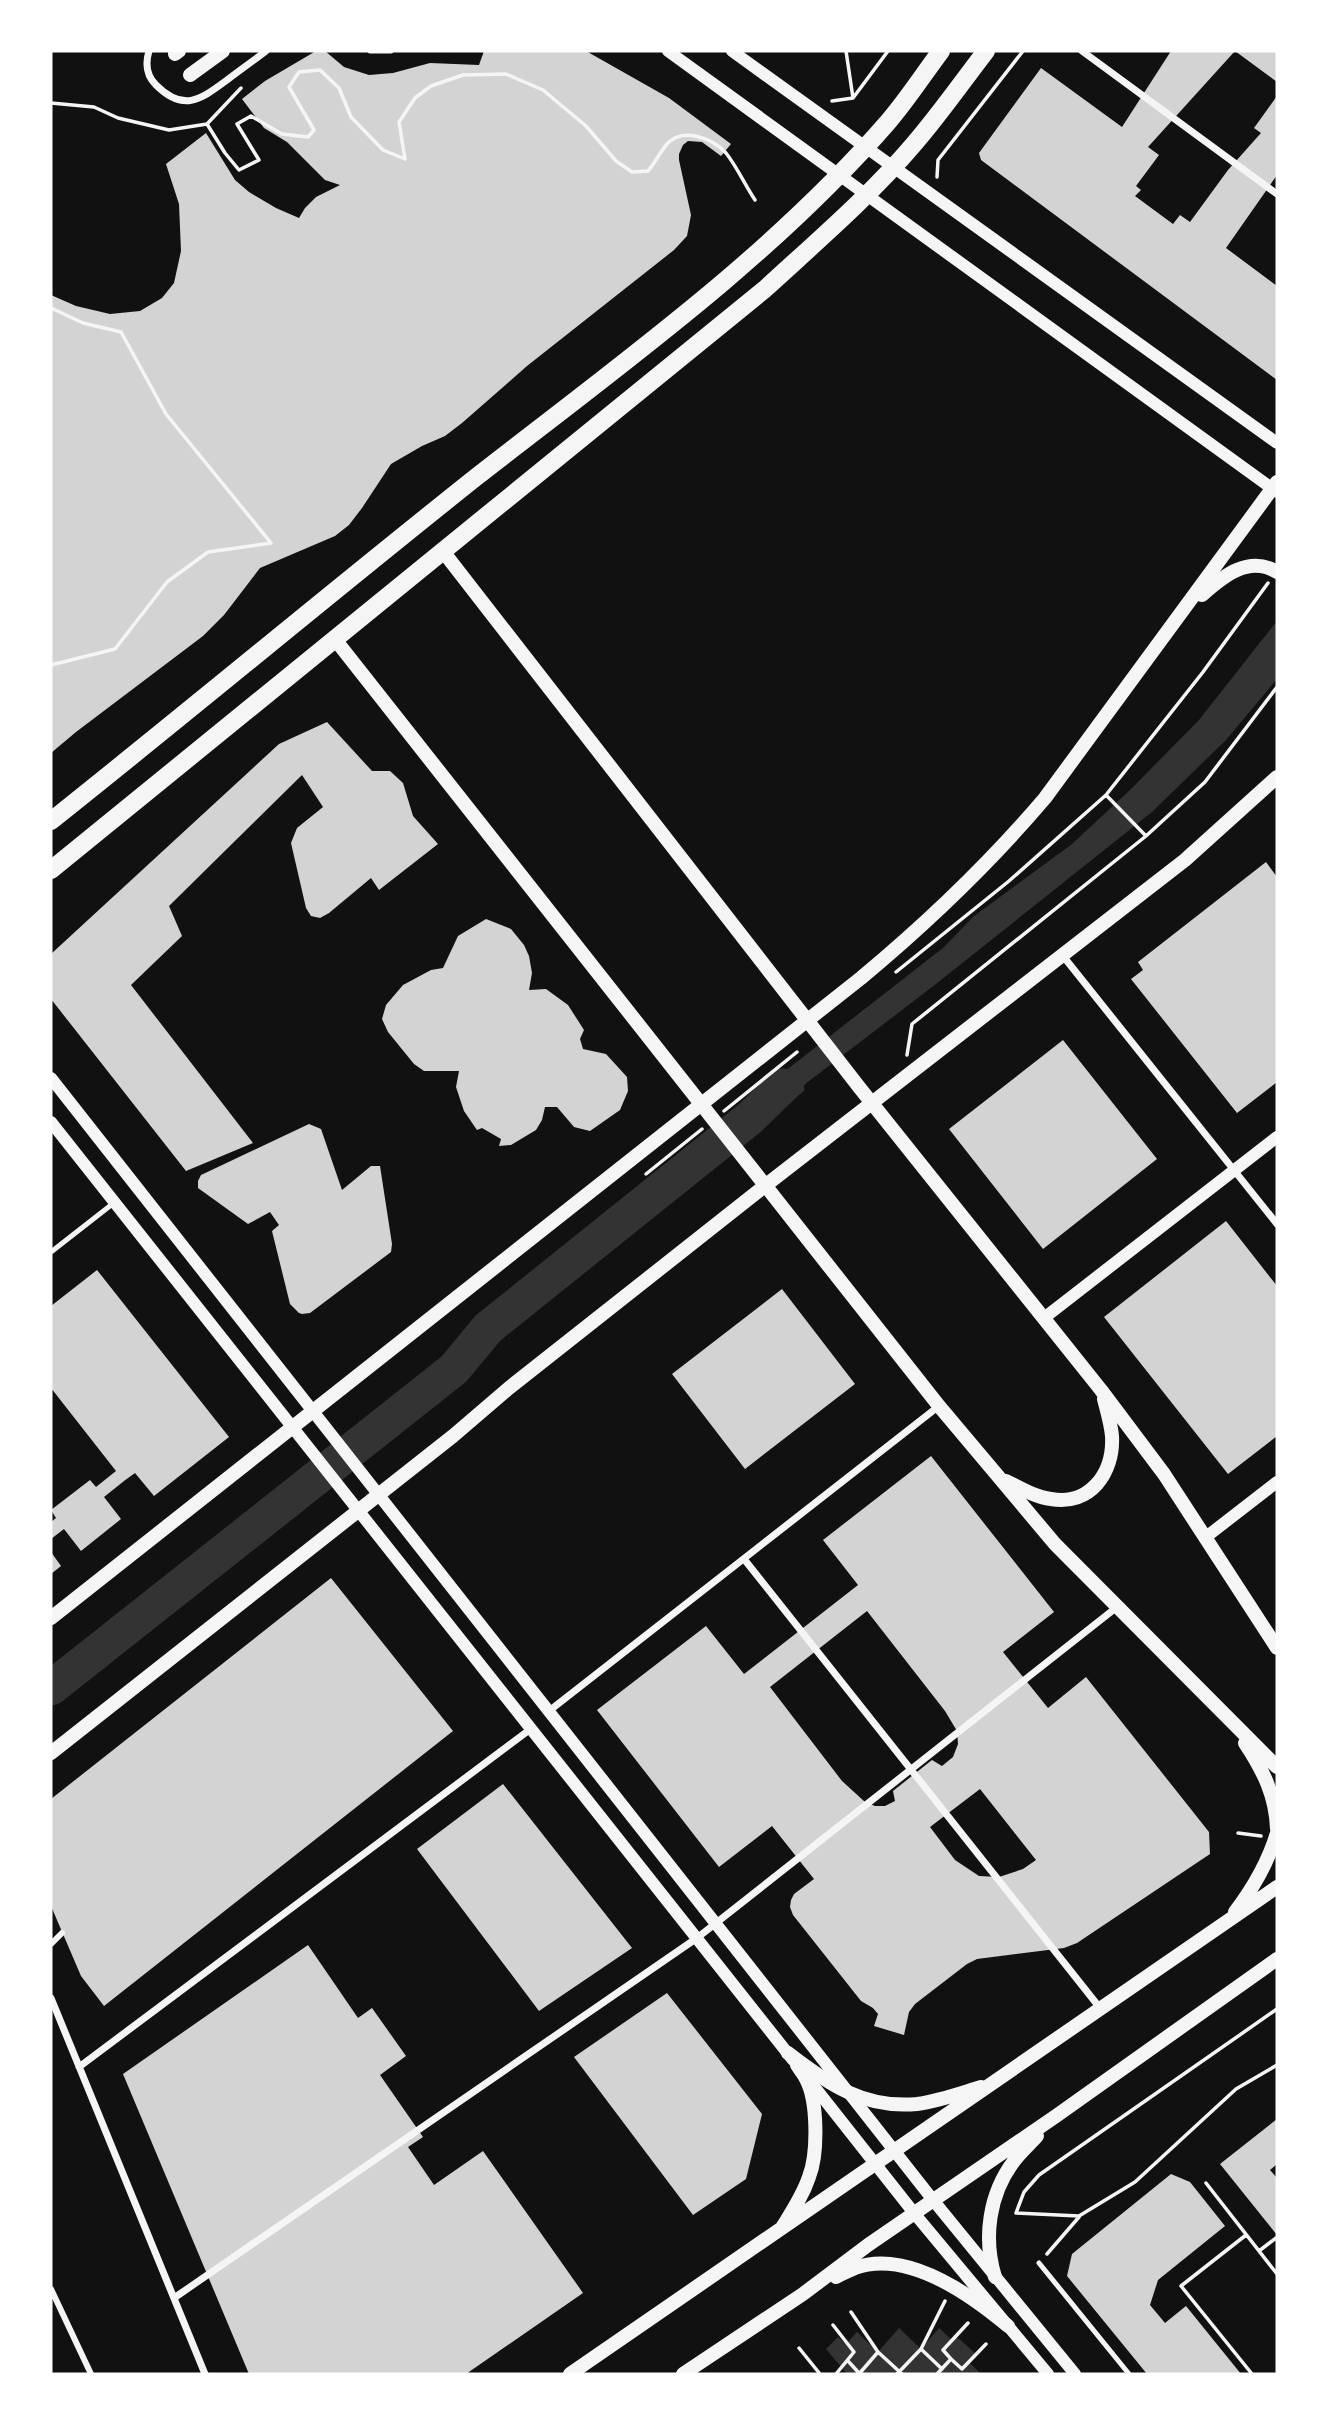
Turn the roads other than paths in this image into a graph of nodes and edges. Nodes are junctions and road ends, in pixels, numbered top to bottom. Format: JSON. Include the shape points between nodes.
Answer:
{"nodes":[{"id":1,"x":149,"y":51,"type":"edge"},
{"id":2,"x":223,"y":51,"type":"edge"},
{"id":3,"x":266,"y":51,"type":"edge"},
{"id":4,"x":370,"y":51,"type":"edge"},
{"id":5,"x":391,"y":51,"type":"edge"},
{"id":6,"x":668,"y":51,"type":"edge"},
{"id":7,"x":733,"y":51,"type":"edge"},
{"id":8,"x":941,"y":51,"type":"edge"},
{"id":9,"x":986,"y":51,"type":"edge"},
{"id":10,"x":1082,"y":51,"type":"edge"},
{"id":11,"x":190,"y":75,"type":"dead end"},
{"id":12,"x":865,"y":146,"type":"junction"},
{"id":13,"x":894,"y":166,"type":"junction"},
{"id":14,"x":837,"y":174,"type":"junction"},
{"id":15,"x":1277,"y":194,"type":"edge"},
{"id":16,"x":866,"y":195,"type":"junction"},
{"id":17,"x":1277,"y":443,"type":"edge"},
{"id":18,"x":1276,"y":488,"type":"edge"},
{"id":19,"x":442,"y":550,"type":"junction"},
{"id":20,"x":1277,"y":572,"type":"edge"},
{"id":21,"x":1170,"y":627,"type":"junction"},
{"id":22,"x":334,"y":638,"type":"junction"},
{"id":23,"x":1276,"y":781,"type":"edge"},
{"id":24,"x":51,"y":821,"type":"edge"},
{"id":25,"x":51,"y":870,"type":"edge"},
{"id":26,"x":1063,"y":956,"type":"junction"},
{"id":27,"x":810,"y":1024,"type":"junction"},
{"id":28,"x":51,"y":1078,"type":"edge"},
{"id":29,"x":872,"y":1103,"type":"junction"},
{"id":30,"x":706,"y":1109,"type":"junction"},
{"id":31,"x":51,"y":1122,"type":"edge"},
{"id":32,"x":1277,"y":1137,"type":"edge"},
{"id":33,"x":1234,"y":1170,"type":"junction"},
{"id":34,"x":766,"y":1185,"type":"junction"},
{"id":35,"x":115,"y":1202,"type":"junction"},
{"id":36,"x":1277,"y":1224,"type":"edge"},
{"id":37,"x":51,"y":1252,"type":"edge"},
{"id":38,"x":1044,"y":1318,"type":"junction"},
{"id":39,"x":1101,"y":1390,"type":"junction"},
{"id":40,"x":939,"y":1406,"type":"junction"},
{"id":41,"x":313,"y":1411,"type":"junction"},
{"id":42,"x":292,"y":1427,"type":"junction"},
{"id":43,"x":998,"y":1478,"type":"junction"},
{"id":44,"x":1277,"y":1482,"type":"edge"},
{"id":45,"x":379,"y":1495,"type":"junction"},
{"id":46,"x":358,"y":1511,"type":"junction"},
{"id":47,"x":1206,"y":1537,"type":"junction"},
{"id":48,"x":744,"y":1559,"type":"junction"},
{"id":49,"x":1117,"y":1607,"type":"junction"},
{"id":50,"x":51,"y":1618,"type":"edge"},
{"id":51,"x":1277,"y":1648,"type":"edge"},
{"id":52,"x":1220,"y":1708,"type":"junction"},
{"id":53,"x":549,"y":1711,"type":"junction"},
{"id":54,"x":532,"y":1728,"type":"junction"},
{"id":55,"x":51,"y":1753,"type":"edge"},
{"id":56,"x":1277,"y":1767,"type":"edge"},
{"id":57,"x":911,"y":1769,"type":"junction"},
{"id":58,"x":1277,"y":1831,"type":"edge"},
{"id":59,"x":1277,"y":1887,"type":"edge"},
{"id":60,"x":1227,"y":1922,"type":"junction"},
{"id":61,"x":715,"y":1923,"type":"junction"},
{"id":62,"x":62,"y":1933,"type":"dead end"},
{"id":63,"x":697,"y":1938,"type":"junction"},
{"id":64,"x":51,"y":1944,"type":"edge"},
{"id":65,"x":1277,"y":1959,"type":"edge"},
{"id":66,"x":51,"y":1998,"type":"edge"},
{"id":67,"x":1101,"y":2009,"type":"junction"},
{"id":68,"x":788,"y":2053,"type":"junction"},
{"id":69,"x":79,"y":2067,"type":"junction"},
{"id":70,"x":993,"y":2084,"type":"junction"},
{"id":71,"x":848,"y":2092,"type":"junction"},
{"id":72,"x":1056,"y":2116,"type":"junction"},
{"id":73,"x":895,"y":2152,"type":"junction"},
{"id":74,"x":876,"y":2165,"type":"junction"},
{"id":75,"x":933,"y":2200,"type":"junction"},
{"id":76,"x":914,"y":2213,"type":"junction"},
{"id":77,"x":779,"y":2232,"type":"junction"},
{"id":78,"x":1039,"y":2263,"type":"road end"},
{"id":79,"x":995,"y":2277,"type":"junction"},
{"id":80,"x":51,"y":2289,"type":"edge"},
{"id":81,"x":803,"y":2294,"type":"junction"},
{"id":82,"x":174,"y":2298,"type":"junction"},
{"id":83,"x":1008,"y":2326,"type":"junction"},
{"id":84,"x":91,"y":2374,"type":"edge"},
{"id":85,"x":205,"y":2374,"type":"edge"},
{"id":86,"x":570,"y":2374,"type":"edge"},
{"id":87,"x":683,"y":2374,"type":"edge"},
{"id":88,"x":1048,"y":2374,"type":"edge"},
{"id":89,"x":1075,"y":2374,"type":"edge"},
{"id":90,"x":1129,"y":2374,"type":"edge"}],
"edges":[{"from":1,"to":3,"type":"street","via":[[147,71],[153,82],[170,96],[190,101],[210,94]]},
{"from":2,"to":11,"type":"main road"},
{"from":4,"to":5,"type":"lane"},
{"from":6,"to":14,"type":"street"},
{"from":7,"to":12,"type":"street"},
{"from":8,"to":12,"type":"main road"},
{"from":9,"to":13,"type":"main road"},
{"from":10,"to":15,"type":"street"},
{"from":12,"to":13,"type":"street"},
{"from":12,"to":14,"type":"main road"},
{"from":13,"to":16,"type":"main road"},
{"from":13,"to":17,"type":"street"},
{"from":14,"to":16,"type":"street"},
{"from":14,"to":24,"type":"main road","via":[[782,229],[667,327]]},
{"from":16,"to":18,"type":"street"},
{"from":16,"to":19,"type":"main road","via":[[765,289]]},
{"from":18,"to":21,"type":"main road"},
{"from":19,"to":22,"type":"main road"},
{"from":19,"to":27,"type":"main road"},
{"from":20,"to":21,"type":"main road","via":[[1265,566],[1231,572]]},
{"from":21,"to":27,"type":"main road","via":[[1045,798],[1003,846]]},
{"from":22,"to":25,"type":"main road"},
{"from":22,"to":30,"type":"main road"},
{"from":23,"to":26,"type":"main road"},
{"from":26,"to":29,"type":"main road"},
{"from":26,"to":33,"type":"street"},
{"from":27,"to":29,"type":"main road"},
{"from":27,"to":30,"type":"main road"},
{"from":28,"to":41,"type":"street"},
{"from":29,"to":34,"type":"main road"},
{"from":29,"to":38,"type":"main road"},
{"from":30,"to":34,"type":"main road"},
{"from":30,"to":41,"type":"main road"},
{"from":31,"to":35,"type":"street"},
{"from":32,"to":33,"type":"street"},
{"from":33,"to":36,"type":"street"},
{"from":33,"to":38,"type":"street"},
{"from":34,"to":40,"type":"main road"},
{"from":34,"to":45,"type":"main road"},
{"from":35,"to":37,"type":"lane"},
{"from":35,"to":42,"type":"street"},
{"from":38,"to":39,"type":"main road"},
{"from":39,"to":43,"type":"main road","via":[[1112,1436],[1111,1456],[1096,1487],[1083,1496],[1051,1499]]},
{"from":39,"to":47,"type":"main road"},
{"from":40,"to":43,"type":"main road"},
{"from":40,"to":48,"type":"street"},
{"from":41,"to":42,"type":"main road"},
{"from":41,"to":45,"type":"street"},
{"from":42,"to":46,"type":"street"},
{"from":42,"to":50,"type":"main road"},
{"from":43,"to":49,"type":"main road"},
{"from":44,"to":47,"type":"street"},
{"from":45,"to":46,"type":"main road"},
{"from":45,"to":53,"type":"street"},
{"from":46,"to":54,"type":"street"},
{"from":46,"to":55,"type":"main road"},
{"from":47,"to":51,"type":"main road"},
{"from":48,"to":53,"type":"street"},
{"from":48,"to":57,"type":"street"},
{"from":49,"to":52,"type":"main road"},
{"from":49,"to":57,"type":"street"},
{"from":52,"to":56,"type":"main road"},
{"from":52,"to":58,"type":"main road","via":[[1266,1779],[1276,1807]]},
{"from":53,"to":61,"type":"street"},
{"from":54,"to":63,"type":"street"},
{"from":54,"to":69,"type":"street"},
{"from":57,"to":61,"type":"street"},
{"from":57,"to":67,"type":"street"},
{"from":58,"to":60,"type":"main road","via":[[1269,1859]]},
{"from":59,"to":60,"type":"main road"},
{"from":60,"to":67,"type":"main road"},
{"from":61,"to":63,"type":"street"},
{"from":61,"to":71,"type":"street"},
{"from":62,"to":64,"type":"street"},
{"from":63,"to":68,"type":"street"},
{"from":63,"to":82,"type":"street"},
{"from":65,"to":72,"type":"main road"},
{"from":66,"to":69,"type":"street"},
{"from":67,"to":70,"type":"main road"},
{"from":68,"to":71,"type":"main road"},
{"from":68,"to":74,"type":"street"},
{"from":68,"to":77,"type":"main road","via":[[807,2080],[816,2155],[810,2177]]},
{"from":69,"to":82,"type":"street"},
{"from":70,"to":71,"type":"main road","via":[[909,2104],[874,2102]]},
{"from":70,"to":73,"type":"main road"},
{"from":71,"to":73,"type":"street"},
{"from":72,"to":75,"type":"main road"},
{"from":72,"to":79,"type":"main road","via":[[1014,2161],[991,2210],[990,2262]]},
{"from":73,"to":74,"type":"main road"},
{"from":73,"to":75,"type":"street"},
{"from":74,"to":76,"type":"street"},
{"from":74,"to":77,"type":"main road"},
{"from":75,"to":76,"type":"main road"},
{"from":75,"to":79,"type":"street"},
{"from":76,"to":81,"type":"main road"},
{"from":76,"to":83,"type":"street"},
{"from":77,"to":86,"type":"main road"},
{"from":78,"to":90,"type":"lane"},
{"from":79,"to":89,"type":"street"},
{"from":80,"to":84,"type":"street"},
{"from":81,"to":83,"type":"main road","via":[[857,2267],[902,2265],[953,2287]]},
{"from":81,"to":87,"type":"main road"},
{"from":82,"to":85,"type":"street"},
{"from":83,"to":88,"type":"street"}]}
